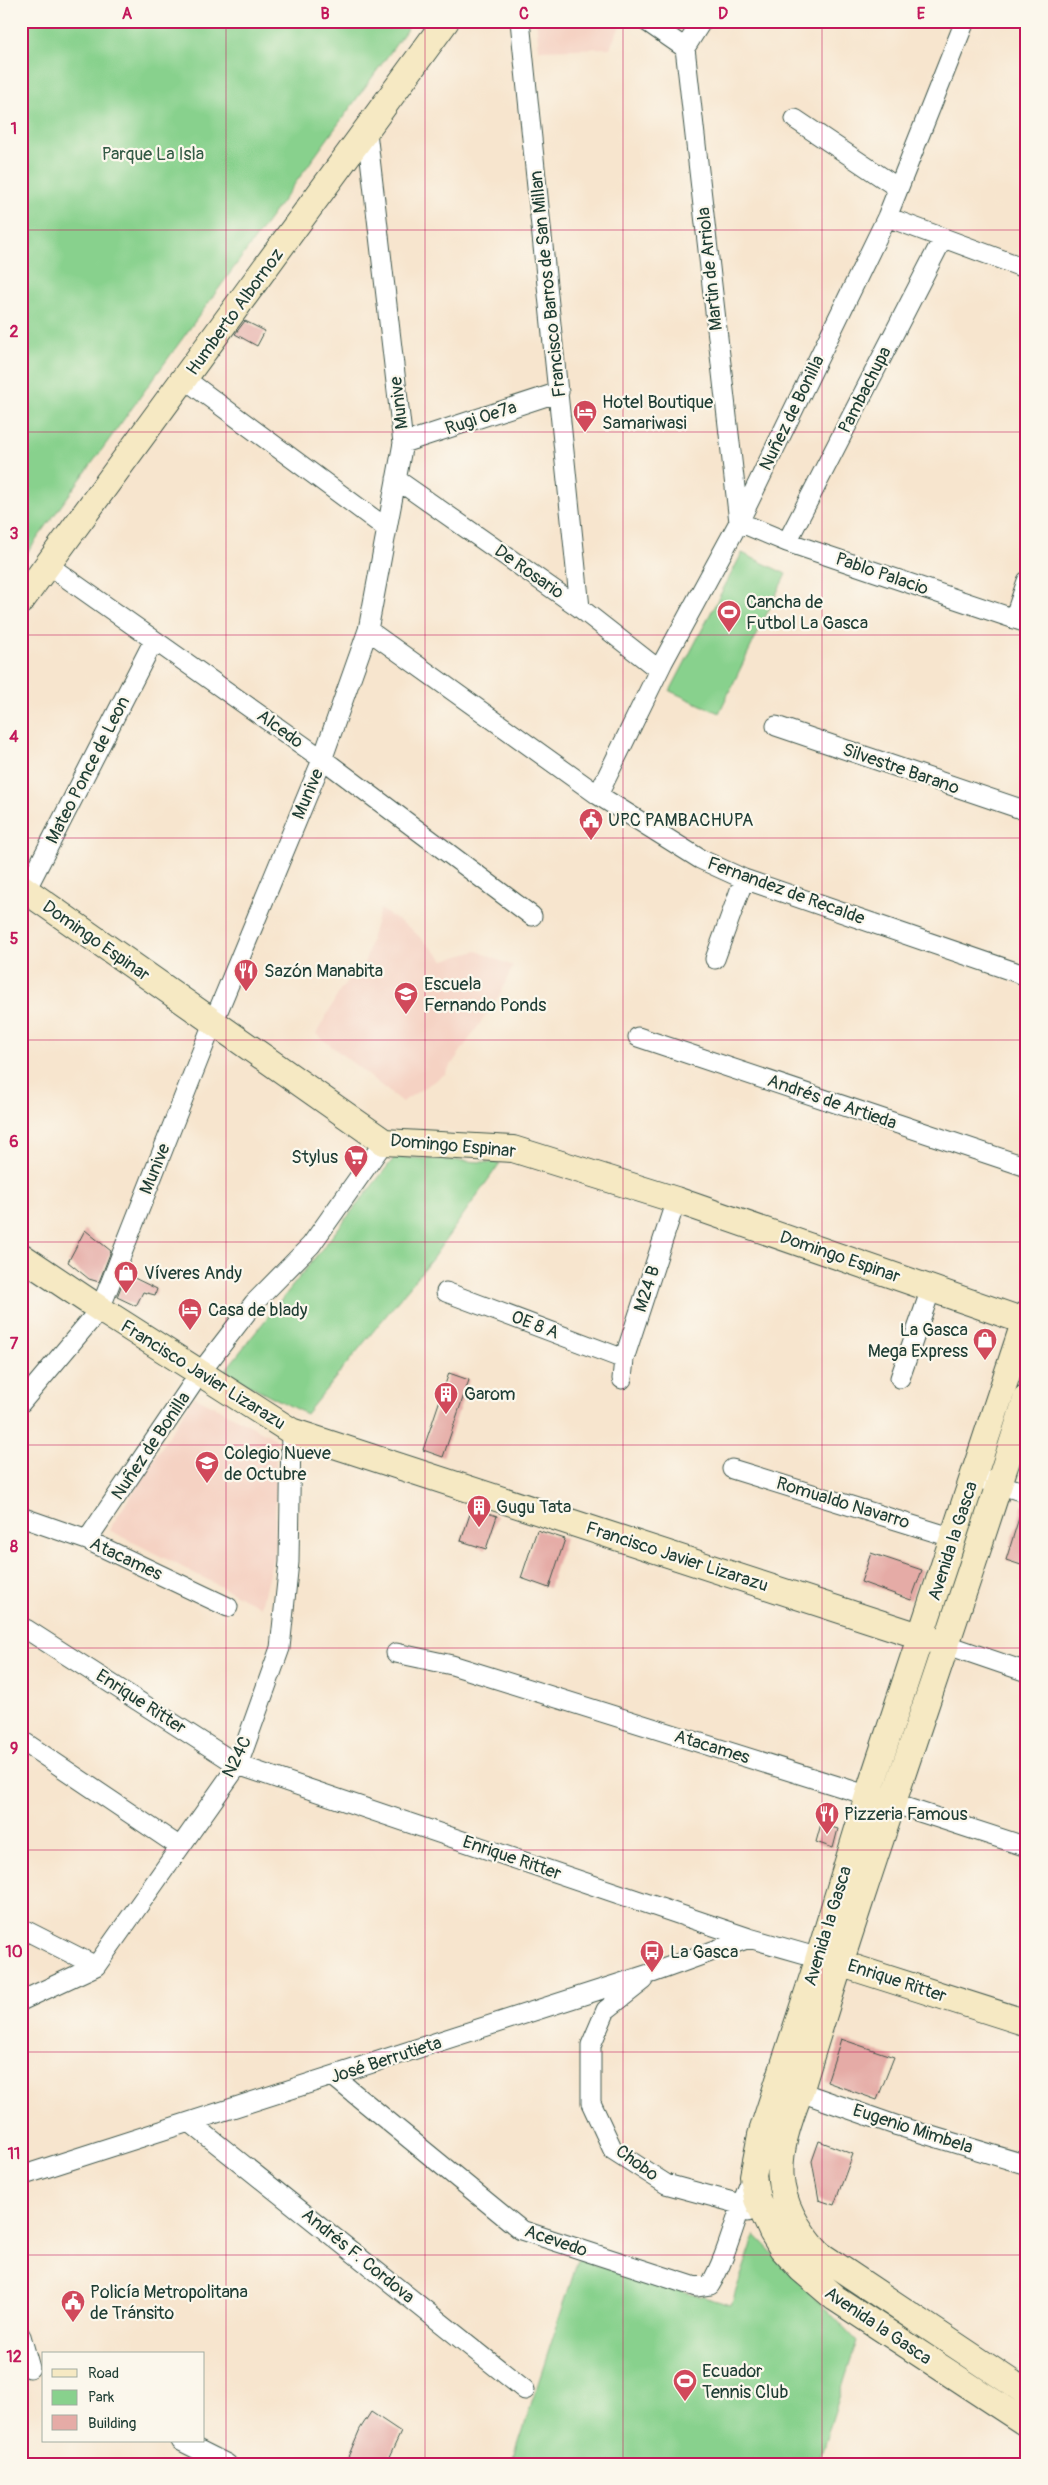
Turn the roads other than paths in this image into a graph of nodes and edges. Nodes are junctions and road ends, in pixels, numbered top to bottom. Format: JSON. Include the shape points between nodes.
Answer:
{"nodes":[{"id":1,"x":446,"y":21,"type":"edge"},
{"id":2,"x":520,"y":21,"type":"edge"},
{"id":3,"x":646,"y":21,"type":"edge"},
{"id":4,"x":702,"y":21,"type":"edge"},
{"id":5,"x":965,"y":21,"type":"edge"},
{"id":6,"x":685,"y":48,"type":"junction"},
{"id":7,"x":795,"y":119,"type":"dead end"},
{"id":8,"x":367,"y":132,"type":"junction"},
{"id":9,"x":898,"y":188,"type":"junction"},
{"id":10,"x":887,"y":217,"type":"junction"},
{"id":11,"x":943,"y":238,"type":"junction"},
{"id":12,"x":1027,"y":269,"type":"edge"},
{"id":13,"x":185,"y":379,"type":"junction"},
{"id":14,"x":559,"y":392,"type":"junction"},
{"id":15,"x":403,"y":443,"type":"junction"},
{"id":16,"x":396,"y":479,"type":"junction"},
{"id":17,"x":739,"y":522,"type":"junction"},
{"id":18,"x":386,"y":528,"type":"junction"},
{"id":19,"x":788,"y":542,"type":"junction"},
{"id":20,"x":48,"y":565,"type":"junction"},
{"id":21,"x":1027,"y":580,"type":"edge"},
{"id":22,"x":21,"y":602,"type":"edge"},
{"id":23,"x":580,"y":608,"type":"junction"},
{"id":24,"x":1020,"y":621,"type":"edge"},
{"id":25,"x":368,"y":630,"type":"junction"},
{"id":26,"x":154,"y":640,"type":"junction"},
{"id":27,"x":659,"y":670,"type":"junction"},
{"id":28,"x":776,"y":726,"type":"dead end"},
{"id":29,"x":322,"y":760,"type":"junction"},
{"id":30,"x":598,"y":794,"type":"junction"},
{"id":31,"x":1027,"y":811,"type":"edge"},
{"id":32,"x":744,"y":879,"type":"junction"},
{"id":33,"x":23,"y":893,"type":"edge"},
{"id":34,"x":532,"y":916,"type":"dead end"},
{"id":35,"x":715,"y":959,"type":"dead end"},
{"id":36,"x":1027,"y":976,"type":"edge"},
{"id":37,"x":213,"y":1024,"type":"junction"},
{"id":38,"x":638,"y":1037,"type":"dead end"},
{"id":39,"x":384,"y":1142,"type":"junction"},
{"id":40,"x":1027,"y":1167,"type":"edge"},
{"id":41,"x":676,"y":1200,"type":"junction"},
{"id":42,"x":21,"y":1256,"type":"edge"},
{"id":43,"x":931,"y":1289,"type":"junction"},
{"id":44,"x":446,"y":1292,"type":"dead end"},
{"id":45,"x":100,"y":1309,"type":"junction"},
{"id":46,"x":1026,"y":1319,"type":"edge"},
{"id":47,"x":624,"y":1359,"type":"junction"},
{"id":48,"x":200,"y":1373,"type":"junction"},
{"id":49,"x":900,"y":1378,"type":"dead end"},
{"id":50,"x":622,"y":1380,"type":"dead end"},
{"id":51,"x":1027,"y":1397,"type":"edge"},
{"id":52,"x":21,"y":1404,"type":"edge"},
{"id":53,"x":292,"y":1431,"type":"junction"},
{"id":54,"x":732,"y":1469,"type":"dead end"},
{"id":55,"x":974,"y":1477,"type":"junction"},
{"id":56,"x":1000,"y":1484,"type":"junction"},
{"id":57,"x":1027,"y":1493,"type":"edge"},
{"id":58,"x":21,"y":1517,"type":"edge"},
{"id":59,"x":954,"y":1538,"type":"junction"},
{"id":60,"x":87,"y":1540,"type":"junction"},
{"id":61,"x":228,"y":1607,"type":"dead end"},
{"id":62,"x":26,"y":1628,"type":"dead end"},
{"id":63,"x":933,"y":1640,"type":"junction"},
{"id":64,"x":396,"y":1653,"type":"dead end"},
{"id":65,"x":1027,"y":1672,"type":"edge"},
{"id":66,"x":21,"y":1740,"type":"edge"},
{"id":67,"x":238,"y":1765,"type":"junction"},
{"id":68,"x":880,"y":1799,"type":"junction"},
{"id":69,"x":180,"y":1847,"type":"junction"},
{"id":70,"x":1027,"y":1847,"type":"edge"},
{"id":71,"x":21,"y":1928,"type":"edge"},
{"id":72,"x":749,"y":1938,"type":"junction"},
{"id":73,"x":830,"y":1961,"type":"junction"},
{"id":74,"x":96,"y":1966,"type":"junction"},
{"id":75,"x":652,"y":1973,"type":"junction"},
{"id":76,"x":21,"y":2001,"type":"edge"},
{"id":77,"x":1027,"y":2023,"type":"edge"},
{"id":78,"x":334,"y":2077,"type":"junction"},
{"id":79,"x":789,"y":2088,"type":"junction"},
{"id":80,"x":190,"y":2123,"type":"junction"},
{"id":81,"x":1027,"y":2165,"type":"edge"},
{"id":82,"x":21,"y":2176,"type":"edge"},
{"id":83,"x":753,"y":2176,"type":"junction"},
{"id":84,"x":740,"y":2204,"type":"junction"},
{"id":85,"x":782,"y":2248,"type":"junction"},
{"id":86,"x":21,"y":2336,"type":"edge"},
{"id":87,"x":32,"y":2367,"type":"edge"},
{"id":88,"x":525,"y":2390,"type":"dead end"},
{"id":89,"x":1027,"y":2393,"type":"edge"},
{"id":90,"x":1027,"y":2424,"type":"edge"},
{"id":91,"x":183,"y":2442,"type":"edge"},
{"id":92,"x":227,"y":2464,"type":"edge"}],
"edges":[{"from":1,"to":8,"type":"street","name":"Humberto Albornoz"},
{"from":2,"to":14,"type":"street","name":"Francisco Barros de San Millan"},
{"from":3,"to":6,"type":"street"},
{"from":4,"to":6,"type":"street"},
{"from":5,"to":9,"type":"street","name":"Nuñez de Bonilla"},
{"from":6,"to":17,"type":"street","name":"Martin de Arriola"},
{"from":7,"to":9,"type":"street"},
{"from":8,"to":13,"type":"street","name":"Humberto Albornoz"},
{"from":8,"to":15,"type":"street","name":"Munive"},
{"from":9,"to":10,"type":"street","name":"Nuñez de Bonilla"},
{"from":10,"to":11,"type":"street"},
{"from":10,"to":17,"type":"street","name":"Nuñez de Bonilla"},
{"from":11,"to":12,"type":"street"},
{"from":11,"to":19,"type":"street","name":"Pambachupa"},
{"from":13,"to":18,"type":"street"},
{"from":13,"to":20,"type":"street","name":"Humberto Albornoz"},
{"from":14,"to":15,"type":"street","name":"Rugi Oe7a"},
{"from":14,"to":23,"type":"street","name":"Francisco Barros de San Millan"},
{"from":15,"to":16,"type":"street","name":"Munive"},
{"from":16,"to":18,"type":"street","name":"Munive"},
{"from":16,"to":23,"type":"street","name":"De Rosario"},
{"from":17,"to":19,"type":"street","name":"Pablo Palacio"},
{"from":17,"to":27,"type":"street","name":"Nuñez de Bonilla"},
{"from":18,"to":25,"type":"street","name":"Munive"},
{"from":19,"to":24,"type":"street","name":"Pablo Palacio"},
{"from":20,"to":22,"type":"street","name":"Humberto Albornoz"},
{"from":20,"to":26,"type":"street","name":"Alcedo"},
{"from":21,"to":24,"type":"street"},
{"from":23,"to":27,"type":"street","name":"De Rosario"},
{"from":25,"to":29,"type":"street","name":"Munive"},
{"from":25,"to":30,"type":"street","name":"Fernandez de Recalde"},
{"from":26,"to":29,"type":"street","name":"Alcedo"},
{"from":26,"to":33,"type":"street","name":"Mateo Ponce de Leon"},
{"from":27,"to":30,"type":"street","name":"Nuñez de Bonilla"},
{"from":28,"to":31,"type":"street","name":"Silvestre Barano"},
{"from":29,"to":34,"type":"street","name":"Alcedo"},
{"from":29,"to":37,"type":"street","name":"Munive"},
{"from":30,"to":32,"type":"street","name":"Fernandez de Recalde","via":[[700,859]]},
{"from":32,"to":35,"type":"street"},
{"from":32,"to":36,"type":"street","name":"Fernandez de Recalde"},
{"from":33,"to":37,"type":"street","name":"Domingo Espinar"},
{"from":37,"to":39,"type":"street","name":"Domingo Espinar"},
{"from":37,"to":45,"type":"street","name":"Munive"},
{"from":38,"to":40,"type":"street","name":"Andrés de Artieda"},
{"from":39,"to":41,"type":"street","name":"Domingo Espinar","via":[[513,1149]]},
{"from":39,"to":48,"type":"street","name":"Nuñez de Bonilla","via":[[310,1245],[254,1302]]},
{"from":41,"to":43,"type":"street","name":"Domingo Espinar"},
{"from":41,"to":47,"type":"street","name":"M24 B"},
{"from":42,"to":45,"type":"street","name":"Francisco Javier Lizarazu"},
{"from":43,"to":46,"type":"street","name":"Domingo Espinar"},
{"from":43,"to":49,"type":"street"},
{"from":44,"to":47,"type":"street","name":"OE 8 A"},
{"from":45,"to":48,"type":"street","name":"Francisco Javier Lizarazu"},
{"from":45,"to":52,"type":"street","name":"Munive"},
{"from":46,"to":55,"type":"street","name":"Avenida la Gasca"},
{"from":47,"to":50,"type":"street","name":"M24 B"},
{"from":48,"to":53,"type":"street","name":"Francisco Javier Lizarazu"},
{"from":48,"to":60,"type":"street","name":"Nuñez de Bonilla"},
{"from":51,"to":56,"type":"street","name":"Avenida la Gasca"},
{"from":53,"to":63,"type":"street","name":"Francisco Javier Lizarazu"},
{"from":53,"to":67,"type":"street","name":"N24C","via":[[289,1562],[280,1648]]},
{"from":54,"to":59,"type":"street","name":"Romualdo Navarro"},
{"from":55,"to":56,"type":"street"},
{"from":55,"to":59,"type":"street","name":"Avenida la Gasca"},
{"from":56,"to":57,"type":"street"},
{"from":56,"to":63,"type":"street","name":"Avenida la Gasca"},
{"from":58,"to":60,"type":"street","name":"Atacames"},
{"from":59,"to":63,"type":"street","name":"Avenida la Gasca"},
{"from":60,"to":61,"type":"street","name":"Atacames"},
{"from":62,"to":67,"type":"street","name":"Enrique Ritter"},
{"from":63,"to":65,"type":"street","name":"Francisco Javier Lizarazu"},
{"from":63,"to":68,"type":"street","name":"Avenida la Gasca"},
{"from":64,"to":68,"type":"street","name":"Atacames","via":[[452,1666]]},
{"from":66,"to":69,"type":"street"},
{"from":67,"to":69,"type":"street","name":"N24C"},
{"from":67,"to":72,"type":"street","name":"Enrique Ritter"},
{"from":68,"to":70,"type":"street","name":"Atacames"},
{"from":68,"to":73,"type":"street","name":"Avenida la Gasca"},
{"from":69,"to":74,"type":"street","name":"N24C"},
{"from":71,"to":74,"type":"street"},
{"from":72,"to":73,"type":"street","name":"Enrique Ritter"},
{"from":72,"to":75,"type":"street","name":"José Berrutieta"},
{"from":73,"to":77,"type":"street","name":"Enrique Ritter"},
{"from":73,"to":79,"type":"street","name":"Avenida la Gasca"},
{"from":74,"to":76,"type":"street","name":"N24C"},
{"from":75,"to":78,"type":"street","name":"José Berrutieta"},
{"from":75,"to":84,"type":"street","name":"Chobo","via":[[606,2010],[590,2045],[591,2104],[613,2150],[666,2184]]},
{"from":78,"to":80,"type":"street","name":"José Berrutieta"},
{"from":78,"to":84,"type":"street","name":"Acevedo","via":[[521,2230],[696,2287],[710,2285],[717,2274]]},
{"from":79,"to":81,"type":"street","name":"Eugenio Mimbela","via":[[898,2126]]},
{"from":79,"to":83,"type":"street","name":"Avenida la Gasca","via":[[761,2135]]},
{"from":79,"to":89,"type":"street","name":"Avenida la Gasca","via":[[779,2177],[798,2229],[819,2254]]},
{"from":80,"to":82,"type":"street","name":"José Berrutieta"},
{"from":80,"to":88,"type":"street","name":"Andrés F. Cordova"},
{"from":83,"to":84,"type":"street","name":"Acevedo"},
{"from":83,"to":85,"type":"street","name":"Avenida la Gasca","via":[[763,2215]]},
{"from":84,"to":85,"type":"street"},
{"from":85,"to":90,"type":"street","name":"Avenida la Gasca","via":[[835,2298]]},
{"from":86,"to":87,"type":"street"},
{"from":91,"to":92,"type":"street"}]}
